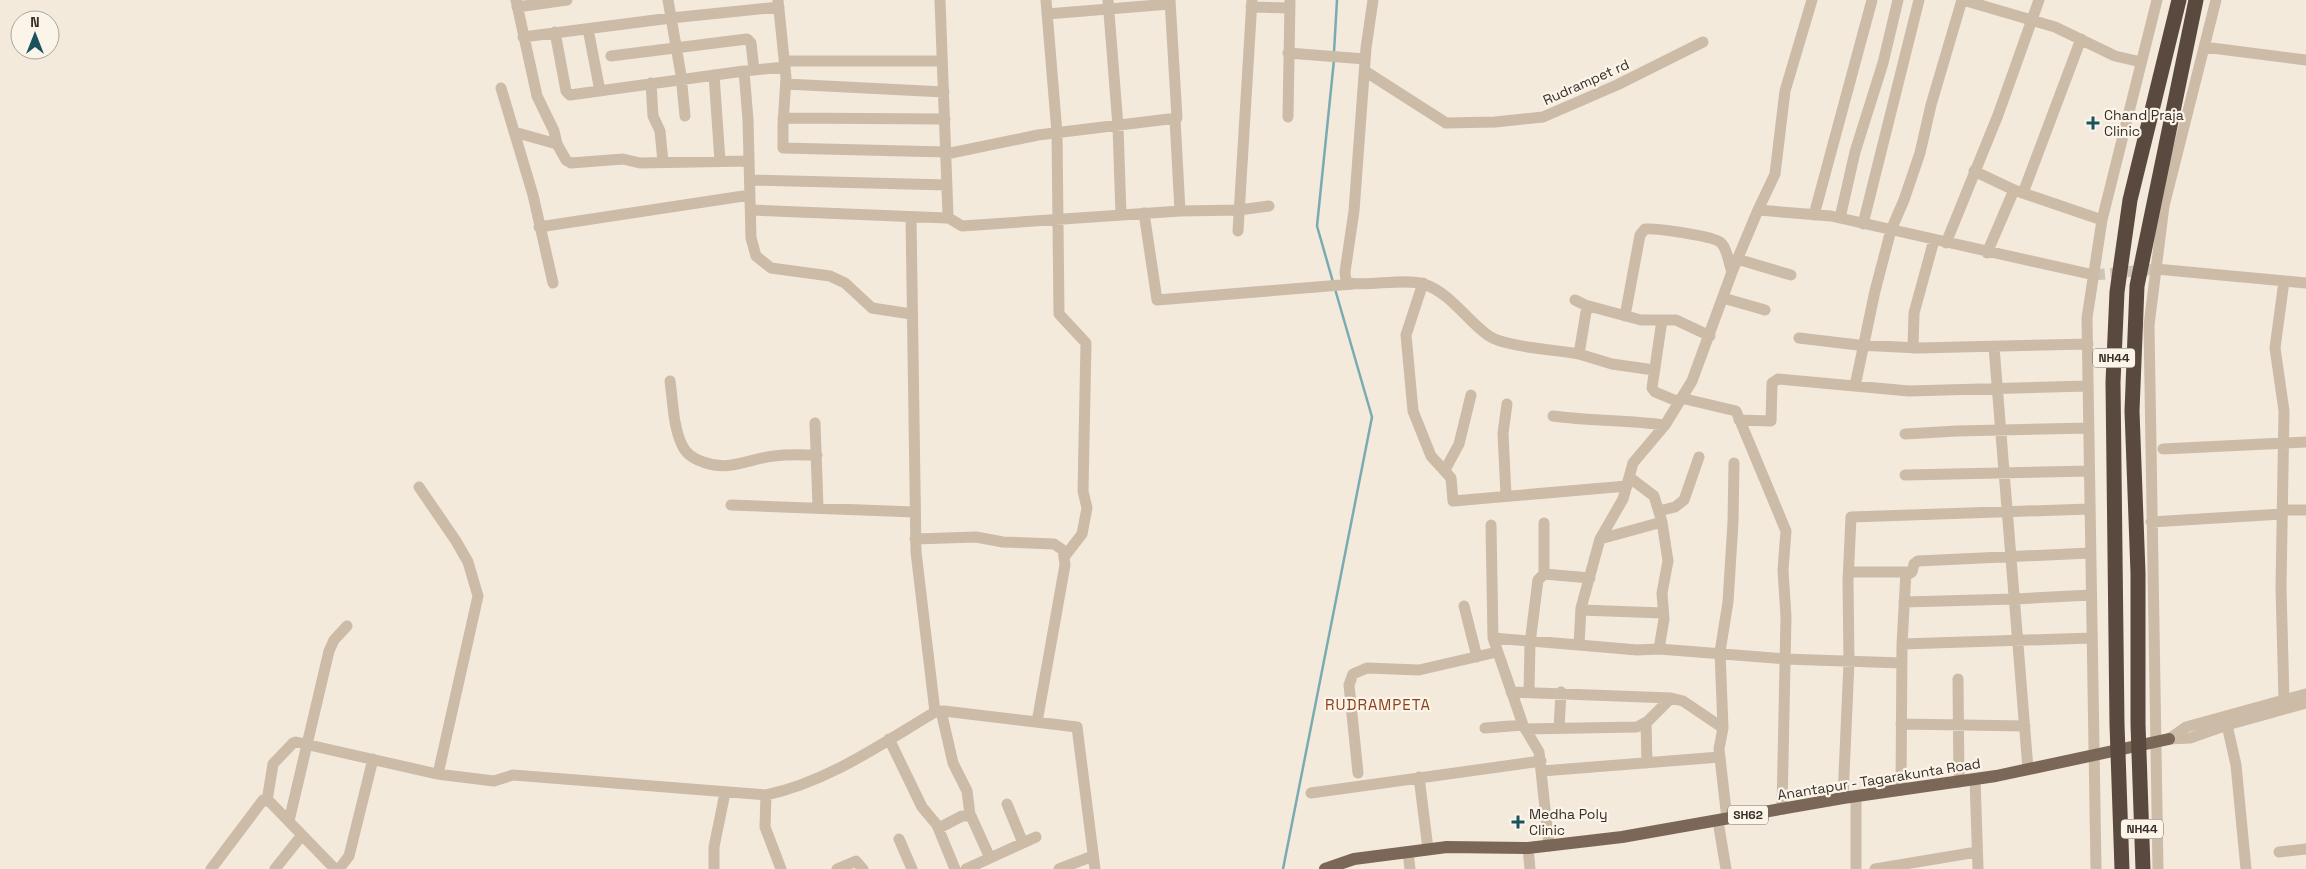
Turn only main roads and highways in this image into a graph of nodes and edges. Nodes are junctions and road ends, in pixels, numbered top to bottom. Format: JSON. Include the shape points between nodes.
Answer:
{"nodes":[{"id":1,"x":2179,"y":0,"type":"edge"},
{"id":2,"x":2196,"y":0,"type":"edge"},
{"id":3,"x":2169,"y":739,"type":"road end"},
{"id":4,"x":1325,"y":869,"type":"edge"},
{"id":5,"x":2122,"y":869,"type":"edge"},
{"id":6,"x":2143,"y":869,"type":"edge"}],
"edges":[{"from":1,"to":5,"type":"highway","number":"NH44","via":[[2130,200],[2117,292],[2113,382],[2118,790]]},
{"from":2,"to":6,"type":"highway","number":"NH44","via":[[2137,286],[2132,411]]},
{"from":3,"to":4,"type":"main road","name":"Anantapur - Tagarakunta Road","number":"SH62","via":[[1959,782],[1850,797],[1622,838],[1528,848],[1447,847],[1354,859]]}]}
